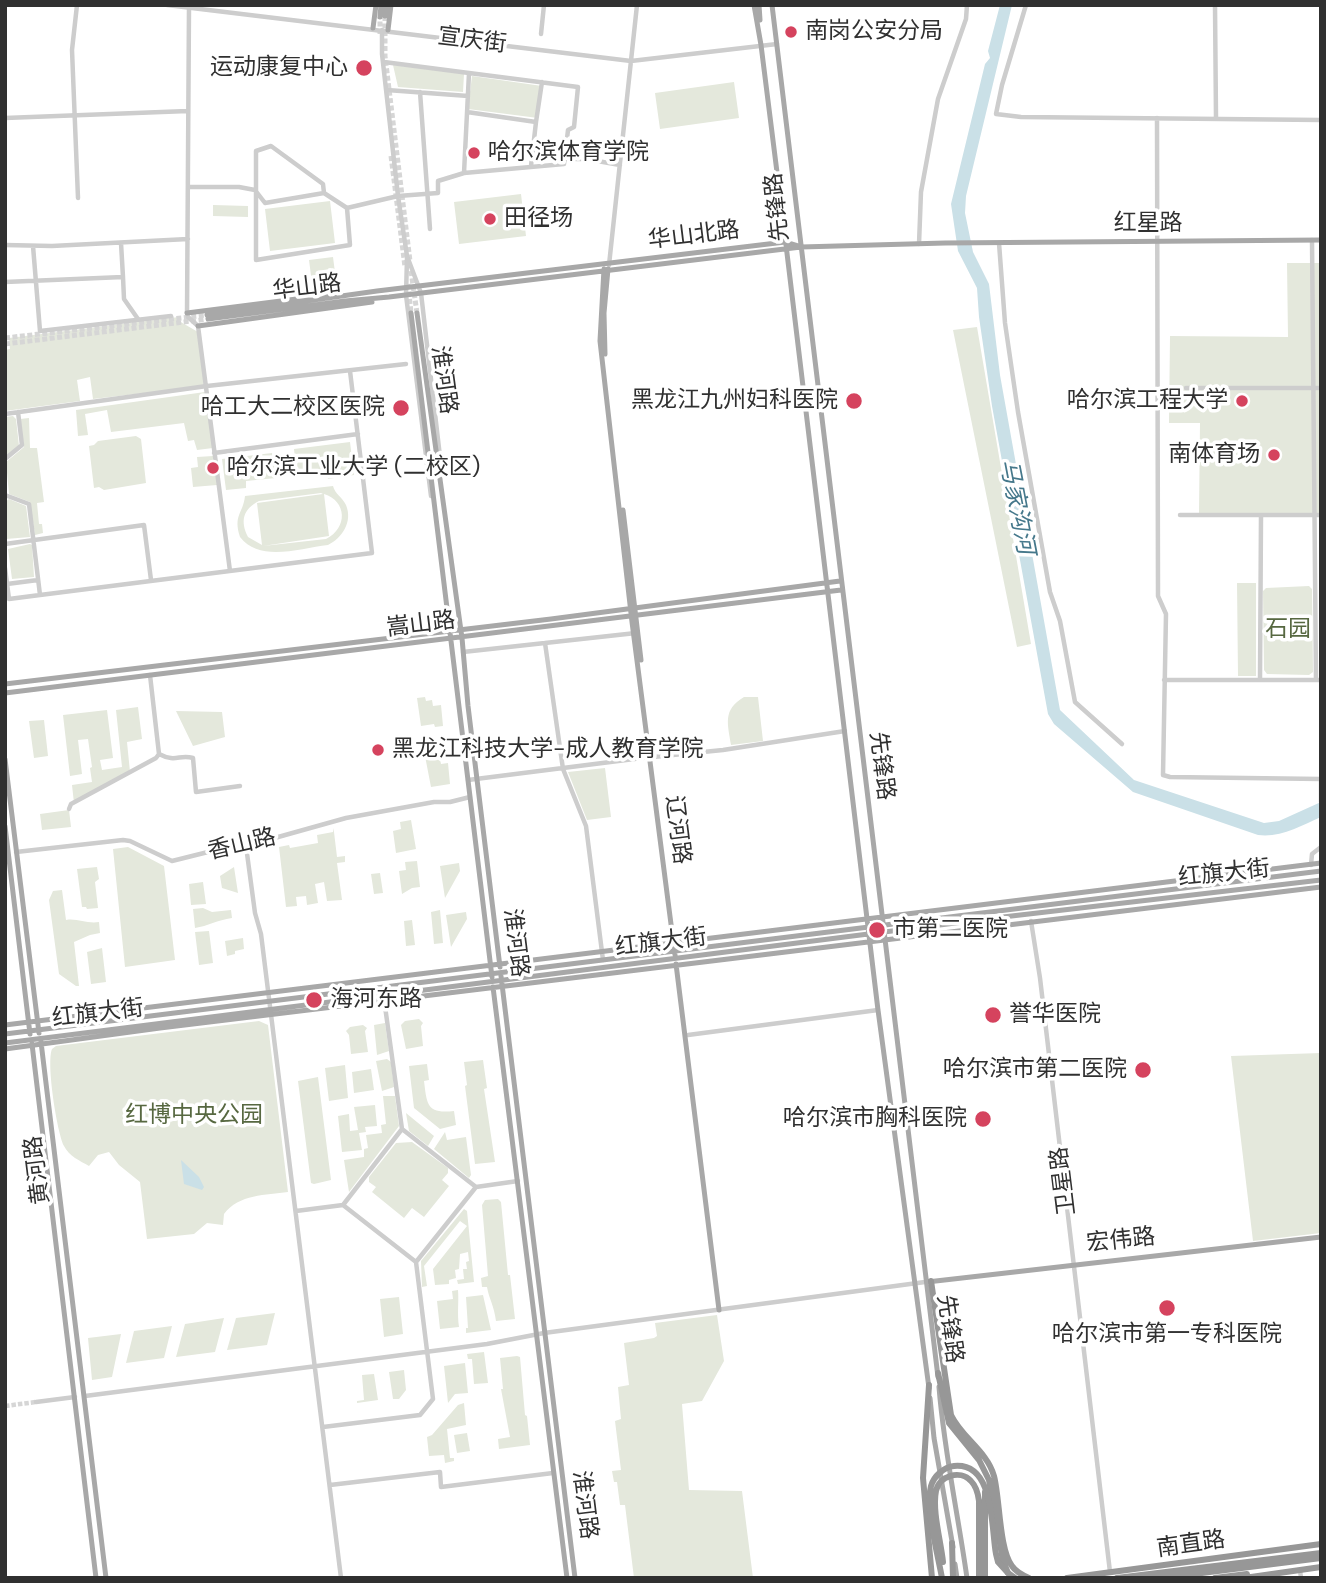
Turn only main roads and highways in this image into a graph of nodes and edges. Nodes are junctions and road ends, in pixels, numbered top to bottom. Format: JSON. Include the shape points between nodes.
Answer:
{"nodes":[{"id":1,"x":376,"y":5,"type":"edge"},
{"id":2,"x":386,"y":5,"type":"edge"},
{"id":3,"x":756,"y":5,"type":"edge"},
{"id":4,"x":772,"y":5,"type":"edge"},
{"id":5,"x":383,"y":17,"type":"tunnel mouth"},
{"id":6,"x":373,"y":28,"type":"road end"},
{"id":7,"x":385,"y":30,"type":"road end"},
{"id":8,"x":1321,"y":240,"type":"edge"},
{"id":9,"x":785,"y":242,"type":"junction"},
{"id":10,"x":801,"y":247,"type":"junction"},
{"id":11,"x":786,"y":250,"type":"junction"},
{"id":12,"x":607,"y":268,"type":"junction"},
{"id":13,"x":377,"y":291,"type":"junction"},
{"id":14,"x":408,"y":291,"type":"junction"},
{"id":15,"x":389,"y":297,"type":"junction"},
{"id":16,"x":188,"y":315,"type":"road end"},
{"id":17,"x":198,"y":326,"type":"road end"},
{"id":18,"x":840,"y":581,"type":"junction"},
{"id":19,"x":827,"y":582,"type":"junction"},
{"id":20,"x":841,"y":590,"type":"junction"},
{"id":21,"x":827,"y":592,"type":"junction"},
{"id":22,"x":633,"y":608,"type":"junction"},
{"id":23,"x":634,"y":617,"type":"junction"},
{"id":24,"x":460,"y":629,"type":"junction"},
{"id":25,"x":449,"y":630,"type":"junction"},
{"id":26,"x":462,"y":638,"type":"junction"},
{"id":27,"x":450,"y":639,"type":"junction"},
{"id":28,"x":5,"y":684,"type":"edge"},
{"id":29,"x":5,"y":693,"type":"edge"},
{"id":30,"x":5,"y":759,"type":"edge"},
{"id":31,"x":5,"y":826,"type":"edge"},
{"id":32,"x":10,"y":853,"type":"edge"},
{"id":33,"x":1321,"y":863,"type":"edge"},
{"id":34,"x":1321,"y":872,"type":"edge"},
{"id":35,"x":1321,"y":880,"type":"edge"},
{"id":36,"x":1321,"y":887,"type":"edge"},
{"id":37,"x":869,"y":920,"type":"junction"},
{"id":38,"x":883,"y":926,"type":"junction"},
{"id":39,"x":870,"y":934,"type":"junction"},
{"id":40,"x":885,"y":940,"type":"junction"},
{"id":41,"x":675,"y":943,"type":"junction"},
{"id":42,"x":676,"y":951,"type":"junction"},
{"id":43,"x":677,"y":962,"type":"junction"},
{"id":44,"x":500,"y":965,"type":"junction"},
{"id":45,"x":491,"y":966,"type":"junction"},
{"id":46,"x":492,"y":974,"type":"junction"},
{"id":47,"x":501,"y":976,"type":"junction"},
{"id":48,"x":493,"y":981,"type":"junction"},
{"id":49,"x":503,"y":988,"type":"junction"},
{"id":50,"x":494,"y":989,"type":"junction"},
{"id":51,"x":384,"y":999,"type":"junction"},
{"id":52,"x":38,"y":1021,"type":"junction"},
{"id":53,"x":29,"y":1022,"type":"junction"},
{"id":54,"x":5,"y":1025,"type":"edge"},
{"id":55,"x":39,"y":1030,"type":"junction"},
{"id":56,"x":30,"y":1031,"type":"junction"},
{"id":57,"x":5,"y":1034,"type":"edge"},
{"id":58,"x":41,"y":1042,"type":"junction"},
{"id":59,"x":5,"y":1043,"type":"edge"},
{"id":60,"x":31,"y":1043,"type":"junction"},
{"id":61,"x":5,"y":1049,"type":"edge"},
{"id":62,"x":1321,"y":1237,"type":"edge"},
{"id":63,"x":928,"y":1282,"type":"junction"},
{"id":64,"x":938,"y":1373,"type":"junction"},
{"id":65,"x":929,"y":1385,"type":"junction"},
{"id":66,"x":984,"y":1467,"type":"junction"},
{"id":67,"x":952,"y":1543,"type":"joint"},
{"id":68,"x":1321,"y":1546,"type":"edge"},
{"id":69,"x":1321,"y":1553,"type":"edge"},
{"id":70,"x":1321,"y":1558,"type":"edge"},
{"id":71,"x":1321,"y":1567,"type":"edge"},
{"id":72,"x":1008,"y":1573,"type":"junction"},
{"id":73,"x":1279,"y":1574,"type":"junction"},
{"id":74,"x":1300,"y":1574,"type":"edge"},
{"id":75,"x":1113,"y":1575,"type":"edge"},
{"id":76,"x":96,"y":1578,"type":"edge"},
{"id":77,"x":106,"y":1578,"type":"edge"},
{"id":78,"x":567,"y":1578,"type":"edge"},
{"id":79,"x":575,"y":1578,"type":"edge"},
{"id":80,"x":932,"y":1578,"type":"edge"},
{"id":81,"x":942,"y":1578,"type":"edge"},
{"id":82,"x":955,"y":1578,"type":"edge"},
{"id":83,"x":967,"y":1578,"type":"edge"},
{"id":84,"x":979,"y":1578,"type":"edge"},
{"id":85,"x":985,"y":1578,"type":"edge"},
{"id":86,"x":1015,"y":1578,"type":"edge"},
{"id":87,"x":1029,"y":1578,"type":"edge"},
{"id":88,"x":1067,"y":1578,"type":"edge"},
{"id":89,"x":1084,"y":1578,"type":"edge"},
{"id":90,"x":1163,"y":1578,"type":"edge"},
{"id":91,"x":1215,"y":1578,"type":"edge"},
{"id":92,"x":1244,"y":1578,"type":"edge"}],
"edges":[{"from":1,"to":6,"type":"main road"},
{"from":2,"to":5,"type":"main road"},
{"from":2,"to":7,"type":"main road"},
{"from":3,"to":9,"type":"main road","name":"先锋路"},
{"from":4,"to":10,"type":"main road","name":"先锋路"},
{"from":8,"to":10,"type":"main road","name":"红星路"},
{"from":9,"to":10,"type":"main road","name":"华山北路"},
{"from":9,"to":11,"type":"main road","name":"先锋路"},
{"from":9,"to":12,"type":"main road","name":"华山北路"},
{"from":10,"to":11,"type":"main road","name":"华山北路"},
{"from":10,"to":18,"type":"main road","name":"先锋路"},
{"from":11,"to":12,"type":"main road","name":"华山北路"},
{"from":11,"to":19,"type":"main road","name":"先锋路"},
{"from":12,"to":14,"type":"main road","name":"华山北路"},
{"from":12,"to":22,"type":"main road","name":"辽河路","via":[[604,341]]},
{"from":13,"to":14,"type":"main road"},
{"from":13,"to":15,"type":"main road","name":"华山路","via":[[207,317]]},
{"from":13,"to":16,"type":"main road","name":"华山路"},
{"from":14,"to":15,"type":"main road","name":"华山路"},
{"from":15,"to":17,"type":"main road","via":[[354,306]]},
{"from":18,"to":19,"type":"main road","name":"嵩山路"},
{"from":18,"to":20,"type":"main road","name":"先锋路"},
{"from":19,"to":21,"type":"main road","name":"先锋路"},
{"from":19,"to":22,"type":"main road","name":"嵩山路"},
{"from":20,"to":21,"type":"main road","name":"嵩山路"},
{"from":20,"to":38,"type":"main road","name":"先锋路"},
{"from":21,"to":23,"type":"main road","name":"嵩山路"},
{"from":21,"to":37,"type":"main road","name":"先锋路"},
{"from":22,"to":23,"type":"main road","name":"辽河路"},
{"from":22,"to":24,"type":"main road","name":"嵩山路"},
{"from":23,"to":26,"type":"main road","name":"嵩山路"},
{"from":23,"to":41,"type":"main road","name":"辽河路"},
{"from":24,"to":25,"type":"main road","name":"嵩山路"},
{"from":24,"to":25,"type":"main road","name":"淮河路","via":[[414,313]]},
{"from":24,"to":26,"type":"main road","name":"淮河路"},
{"from":25,"to":27,"type":"main road","name":"淮河路"},
{"from":25,"to":28,"type":"main road","name":"嵩山路"},
{"from":26,"to":27,"type":"main road","name":"嵩山路"},
{"from":26,"to":44,"type":"main road","name":"淮河路"},
{"from":27,"to":29,"type":"main road","name":"嵩山路"},
{"from":27,"to":45,"type":"main road","name":"淮河路"},
{"from":30,"to":32,"type":"main road","name":"黄河路"},
{"from":31,"to":32,"type":"main road","name":"黄河路"},
{"from":32,"to":52,"type":"main road","name":"黄河路"},
{"from":32,"to":53,"type":"main road","name":"黄河路"},
{"from":33,"to":38,"type":"main road","name":"红旗大街"},
{"from":34,"to":38,"type":"main road","name":"红旗大街"},
{"from":35,"to":38,"type":"main road","name":"红旗大街"},
{"from":36,"to":40,"type":"main road","name":"红旗大街"},
{"from":37,"to":38,"type":"main road","name":"红旗大街"},
{"from":37,"to":39,"type":"main road","name":"先锋路"},
{"from":37,"to":41,"type":"main road","name":"红旗大街"},
{"from":38,"to":39,"type":"main road","name":"红旗大街"},
{"from":38,"to":40,"type":"main road","name":"先锋路"},
{"from":39,"to":40,"type":"main road","name":"红旗大街"},
{"from":39,"to":42,"type":"main road","name":"红旗大街"},
{"from":39,"to":43,"type":"main road","name":"红旗大街"},
{"from":39,"to":65,"type":"main road","name":"先锋路"},
{"from":40,"to":63,"type":"main road","name":"先锋路"},
{"from":41,"to":42,"type":"main road","name":"辽河路"},
{"from":41,"to":44,"type":"main road","name":"红旗大街"},
{"from":42,"to":43,"type":"main road","name":"辽河路"},
{"from":42,"to":47,"type":"main road","name":"红旗大街"},
{"from":43,"to":43,"type":"main road","name":"辽河路","via":[[721,1310],[688,1035]]},
{"from":43,"to":47,"type":"main road","name":"红旗大街"},
{"from":43,"to":49,"type":"main road","name":"红旗大街"},
{"from":44,"to":45,"type":"main road","name":"红旗大街"},
{"from":44,"to":47,"type":"main road","name":"淮河路"},
{"from":45,"to":46,"type":"main road","name":"淮河路"},
{"from":45,"to":52,"type":"main road","name":"红旗大街"},
{"from":46,"to":47,"type":"main road","name":"红旗大街"},
{"from":46,"to":48,"type":"main road","name":"淮河路"},
{"from":46,"to":55,"type":"main road","name":"红旗大街"},
{"from":47,"to":48,"type":"main road","name":"红旗大街"},
{"from":47,"to":49,"type":"main road","name":"淮河路"},
{"from":48,"to":50,"type":"main road","name":"淮河路"},
{"from":48,"to":51,"type":"main road","name":"红旗大街"},
{"from":49,"to":50,"type":"main road","name":"红旗大街"},
{"from":49,"to":79,"type":"main road","name":"淮河路"},
{"from":50,"to":51,"type":"main road","name":"红旗大街"},
{"from":50,"to":78,"type":"main road","name":"淮河路"},
{"from":51,"to":58,"type":"main road","name":"红旗大街"},
{"from":52,"to":53,"type":"main road","name":"红旗大街"},
{"from":52,"to":55,"type":"main road","name":"黄河路"},
{"from":53,"to":54,"type":"main road","name":"红旗大街"},
{"from":53,"to":56,"type":"main road","name":"黄河路"},
{"from":55,"to":56,"type":"main road","name":"红旗大街"},
{"from":55,"to":58,"type":"main road","name":"黄河路"},
{"from":56,"to":57,"type":"main road","name":"红旗大街"},
{"from":56,"to":60,"type":"main road","name":"黄河路"},
{"from":58,"to":60,"type":"main road","name":"红旗大街"},
{"from":58,"to":77,"type":"main road","name":"黄河路"},
{"from":59,"to":60,"type":"main road","name":"红旗大街"},
{"from":60,"to":61,"type":"main road","name":"红旗大街"},
{"from":60,"to":76,"type":"main road","name":"黄河路"},
{"from":62,"to":63,"type":"main road","name":"宏伟路"},
{"from":63,"to":64,"type":"main road","name":"先锋路"},
{"from":63,"to":87,"type":"highway","via":[[951,1415],[989,1464],[1007,1556],[1017,1572]]},
{"from":64,"to":66,"type":"highway","via":[[949,1423]]},
{"from":64,"to":83,"type":"main road","name":"先锋路"},
{"from":65,"to":67,"type":"main road","name":"先锋路"},
{"from":65,"to":80,"type":"highway","via":[[923,1478]]},
{"from":66,"to":72,"type":"highway","bridge":true},
{"from":66,"to":85,"type":"highway","bridge":true},
{"from":67,"to":82,"type":"highway"},
{"from":68,"to":75,"type":"highway","name":"南直路"},
{"from":68,"to":89,"type":"highway"},
{"from":69,"to":75,"type":"highway"},
{"from":70,"to":90,"type":"highway"},
{"from":71,"to":74,"type":"highway","name":"南直路"},
{"from":72,"to":81,"type":"highway","bridge":true,"via":[[998,1562],[984,1482],[969,1468],[954,1466],[942,1471],[930,1488]]},
{"from":72,"to":86,"type":"highway","bridge":true},
{"from":73,"to":74,"type":"highway","name":"南直路"},
{"from":73,"to":91,"type":"highway"},
{"from":73,"to":92,"type":"highway","name":"南直路"},
{"from":75,"to":88,"type":"highway","name":"南直路"},
{"from":81,"to":84,"type":"highway","bridge":true,"via":[[936,1492],[940,1482],[956,1475],[965,1477],[977,1490]]}]}
